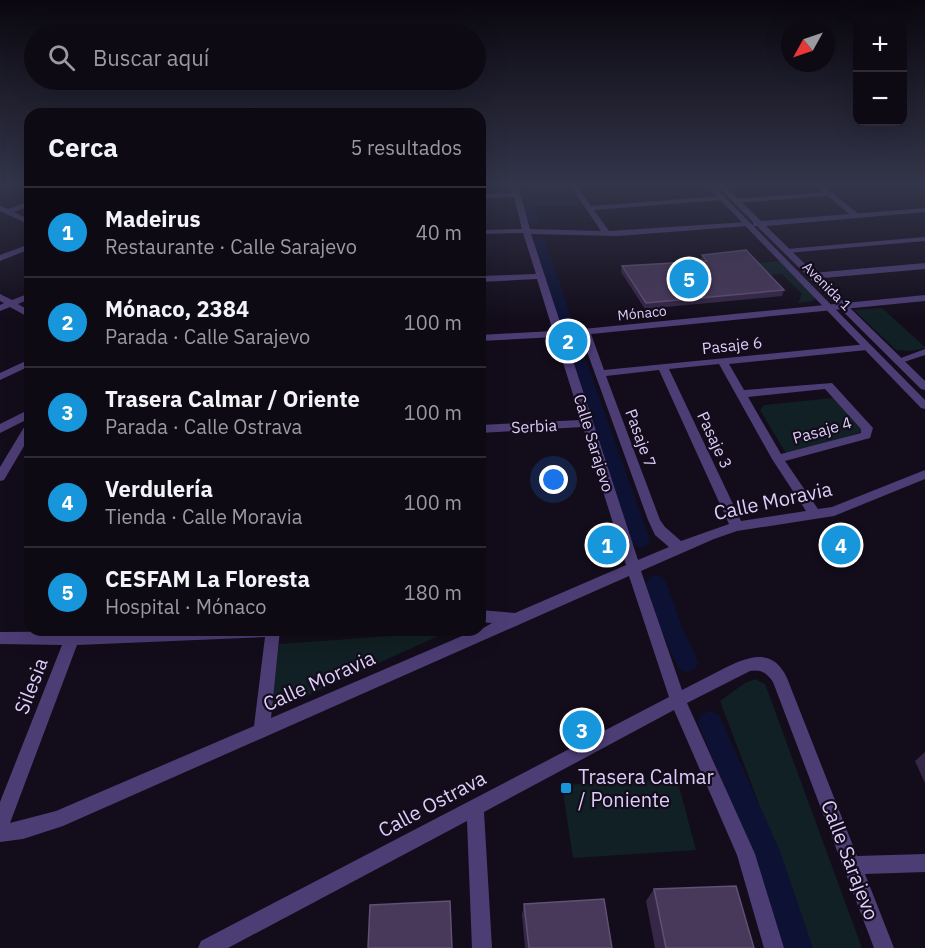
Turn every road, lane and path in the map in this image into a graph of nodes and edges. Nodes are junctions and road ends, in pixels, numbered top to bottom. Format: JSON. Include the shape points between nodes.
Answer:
{"nodes":[{"id":1,"x":604,"y":229,"type":"edge"},
{"id":2,"x":674,"y":229,"type":"edge"},
{"id":3,"x":752,"y":229,"type":"edge"},
{"id":4,"x":765,"y":229,"type":"edge"},
{"id":5,"x":527,"y":231,"type":"junction"},
{"id":6,"x":486,"y":232,"type":"edge"},
{"id":7,"x":607,"y":234,"type":"junction"},
{"id":8,"x":925,"y":238,"type":"edge"},
{"id":9,"x":24,"y":243,"type":"edge"},
{"id":10,"x":24,"y":248,"type":"edge"},
{"id":11,"x":787,"y":251,"type":"junction"},
{"id":12,"x":0,"y":253,"type":"edge"},
{"id":13,"x":0,"y":258,"type":"edge"},
{"id":14,"x":925,"y":266,"type":"edge"},
{"id":15,"x":542,"y":276,"type":"junction"},
{"id":16,"x":812,"y":276,"type":"junction"},
{"id":17,"x":486,"y":279,"type":"edge"},
{"id":18,"x":0,"y":297,"type":"edge"},
{"id":19,"x":24,"y":298,"type":"edge"},
{"id":20,"x":925,"y":298,"type":"edge"},
{"id":21,"x":10,"y":303,"type":"junction"},
{"id":22,"x":843,"y":306,"type":"junction"},
{"id":23,"x":829,"y":307,"type":"junction"},
{"id":24,"x":0,"y":308,"type":"edge"},
{"id":25,"x":24,"y":311,"type":"edge"},
{"id":26,"x":585,"y":332,"type":"junction"},
{"id":27,"x":560,"y":334,"type":"junction"},
{"id":28,"x":486,"y":338,"type":"edge"},
{"id":29,"x":867,"y":346,"type":"junction"},
{"id":30,"x":925,"y":352,"type":"edge"},
{"id":31,"x":722,"y":361,"type":"junction"},
{"id":32,"x":898,"y":361,"type":"junction"},
{"id":33,"x":24,"y":365,"type":"edge"},
{"id":34,"x":663,"y":367,"type":"junction"},
{"id":35,"x":600,"y":373,"type":"junction"},
{"id":36,"x":0,"y":377,"type":"edge"},
{"id":37,"x":925,"y":387,"type":"edge"},
{"id":38,"x":741,"y":394,"type":"junction"},
{"id":39,"x":925,"y":406,"type":"edge"},
{"id":40,"x":24,"y":416,"type":"edge"},
{"id":41,"x":588,"y":423,"type":"junction"},
{"id":42,"x":0,"y":429,"type":"edge"},
{"id":43,"x":486,"y":429,"type":"edge"},
{"id":44,"x":24,"y":437,"type":"edge"},
{"id":45,"x":778,"y":459,"type":"junction"},
{"id":46,"x":925,"y":474,"type":"edge"},
{"id":47,"x":0,"y":477,"type":"edge"},
{"id":48,"x":815,"y":515,"type":"junction"},
{"id":49,"x":737,"y":526,"type":"junction"},
{"id":50,"x":680,"y":547,"type":"junction"},
{"id":51,"x":633,"y":567,"type":"junction"},
{"id":52,"x":486,"y":613,"type":"edge"},
{"id":53,"x":513,"y":619,"type":"junction"},
{"id":54,"x":486,"y":631,"type":"edge"},
{"id":55,"x":36,"y":636,"type":"edge"},
{"id":56,"x":72,"y":636,"type":"edge"},
{"id":57,"x":270,"y":636,"type":"edge"},
{"id":58,"x":474,"y":636,"type":"edge"},
{"id":59,"x":0,"y":638,"type":"edge"},
{"id":60,"x":678,"y":700,"type":"junction"},
{"id":61,"x":262,"y":729,"type":"junction"},
{"id":62,"x":475,"y":807,"type":"junction"},
{"id":63,"x":0,"y":825,"type":"edge"},
{"id":64,"x":0,"y":833,"type":"edge"},
{"id":65,"x":925,"y":863,"type":"edge"},
{"id":66,"x":853,"y":865,"type":"junction"},
{"id":67,"x":208,"y":948,"type":"edge"},
{"id":68,"x":482,"y":948,"type":"edge"},
{"id":69,"x":774,"y":948,"type":"edge"},
{"id":70,"x":884,"y":948,"type":"edge"}],
"edges":[{"from":1,"to":7,"type":"street"},
{"from":2,"to":7,"type":"street"},
{"from":3,"to":23,"type":"street","name":"Avenida 1"},
{"from":4,"to":11,"type":"street","name":"Avenida 1"},
{"from":5,"to":6,"type":"street"},
{"from":5,"to":7,"type":"street"},
{"from":5,"to":15,"type":"street","name":"Calle Sarajevo"},
{"from":8,"to":11,"type":"street"},
{"from":9,"to":12,"type":"street"},
{"from":10,"to":13,"type":"street"},
{"from":11,"to":16,"type":"street","name":"Avenida 1"},
{"from":14,"to":16,"type":"street"},
{"from":15,"to":17,"type":"street"},
{"from":15,"to":27,"type":"street","name":"Calle Sarajevo"},
{"from":16,"to":22,"type":"street","name":"Avenida 1"},
{"from":18,"to":21,"type":"street"},
{"from":19,"to":21,"type":"street"},
{"from":20,"to":22,"type":"street"},
{"from":21,"to":24,"type":"street"},
{"from":21,"to":25,"type":"street"},
{"from":22,"to":23,"type":"street","name":"Mónaco"},
{"from":22,"to":32,"type":"street","name":"Avenida 1"},
{"from":23,"to":26,"type":"street","name":"Mónaco"},
{"from":23,"to":29,"type":"street","name":"Avenida 1"},
{"from":26,"to":27,"type":"street","name":"Mónaco"},
{"from":26,"to":35,"type":"street","name":"Pasaje 7"},
{"from":27,"to":28,"type":"street","name":"Mónaco"},
{"from":27,"to":41,"type":"street","name":"Calle Sarajevo"},
{"from":29,"to":31,"type":"street","name":"Pasaje 6"},
{"from":29,"to":39,"type":"street","name":"Avenida 1"},
{"from":30,"to":32,"type":"street"},
{"from":31,"to":34,"type":"street","name":"Pasaje 6"},
{"from":31,"to":38,"type":"street"},
{"from":32,"to":37,"type":"street","name":"Avenida 1"},
{"from":33,"to":36,"type":"street"},
{"from":34,"to":35,"type":"street","name":"Pasaje 6"},
{"from":34,"to":49,"type":"street","name":"Pasaje 3"},
{"from":35,"to":50,"type":"street","name":"Pasaje 7","via":[[654,520],[660,531]]},
{"from":38,"to":45,"type":"street"},
{"from":38,"to":45,"type":"street","name":"Pasaje 4","via":[[828,385],[867,428],[866,435]]},
{"from":40,"to":42,"type":"street"},
{"from":41,"to":43,"type":"street","name":"Serbia"},
{"from":41,"to":51,"type":"street","name":"Calle Sarajevo"},
{"from":44,"to":47,"type":"street"},
{"from":45,"to":48,"type":"street"},
{"from":46,"to":48,"type":"street","name":"Calle Moravia"},
{"from":48,"to":49,"type":"street","name":"Calle Moravia"},
{"from":49,"to":50,"type":"street","name":"Calle Moravia"},
{"from":50,"to":51,"type":"street","name":"Calle Moravia"},
{"from":51,"to":53,"type":"street","name":"Calle Moravia"},
{"from":51,"to":60,"type":"street","name":"Calle Sarajevo"},
{"from":52,"to":53,"type":"street"},
{"from":53,"to":54,"type":"street","name":"Calle Moravia"},
{"from":55,"to":59,"type":"street"},
{"from":56,"to":63,"type":"street","name":"Silesia"},
{"from":57,"to":61,"type":"street"},
{"from":58,"to":61,"type":"street","name":"Calle Moravia"},
{"from":60,"to":62,"type":"street","name":"Calle Ostrava"},
{"from":60,"to":66,"type":"street","name":"Calle Sarajevo","via":[[752,663],[765,665],[776,673]]},
{"from":60,"to":69,"type":"street","name":"Calle Sarajevo","via":[[746,854]]},
{"from":61,"to":64,"type":"street","name":"Calle Moravia","via":[[57,820]]},
{"from":62,"to":67,"type":"street","name":"Calle Ostrava"},
{"from":62,"to":68,"type":"street"},
{"from":65,"to":66,"type":"street"},
{"from":66,"to":70,"type":"street","name":"Calle Sarajevo"}]}
